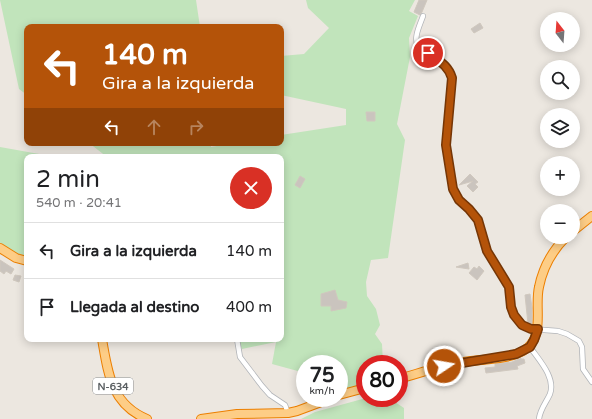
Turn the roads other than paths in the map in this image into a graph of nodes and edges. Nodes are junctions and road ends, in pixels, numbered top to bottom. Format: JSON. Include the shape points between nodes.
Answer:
{"nodes":[{"id":1,"x":423,"y":16,"type":"dead end"},
{"id":2,"x":592,"y":216,"type":"edge"},
{"id":3,"x":580,"y":226,"type":"edge"},
{"id":4,"x":560,"y":244,"type":"edge"},
{"id":5,"x":0,"y":248,"type":"edge"},
{"id":6,"x":24,"y":260,"type":"edge"},
{"id":7,"x":538,"y":329,"type":"junction"},
{"id":8,"x":103,"y":342,"type":"edge"},
{"id":9,"x":238,"y":342,"type":"edge"},
{"id":10,"x":530,"y":347,"type":"junction"},
{"id":11,"x":408,"y":376,"type":"edge"},
{"id":12,"x":592,"y":382,"type":"edge"},
{"id":13,"x":308,"y":407,"type":"edge"},
{"id":14,"x":288,"y":413,"type":"junction"},
{"id":15,"x":146,"y":419,"type":"edge"},
{"id":16,"x":201,"y":419,"type":"edge"},
{"id":17,"x":539,"y":419,"type":"edge"}],
"edges":[{"from":1,"to":7,"type":"street","via":[[416,43],[446,66],[452,78],[446,145],[453,189],[459,200],[478,220],[487,251],[509,287],[514,315],[522,325]]},
{"from":2,"to":3,"type":"highway"},
{"from":4,"to":7,"type":"highway","via":[[551,255],[541,281],[537,299]]},
{"from":5,"to":6,"type":"highway"},
{"from":7,"to":10,"type":"highway"},
{"from":7,"to":12,"type":"street","via":[[562,332],[579,341],[582,347],[582,369]]},
{"from":8,"to":15,"type":"highway","number":"N-634","via":[[114,391],[128,407]]},
{"from":9,"to":14,"type":"street","via":[[240,357],[270,395],[285,405]]},
{"from":10,"to":11,"type":"highway","via":[[516,354],[444,366]]},
{"from":10,"to":17,"type":"street","via":[[550,380],[551,392]]},
{"from":13,"to":14,"type":"highway"},
{"from":14,"to":16,"type":"highway","via":[[237,414]]}]}
